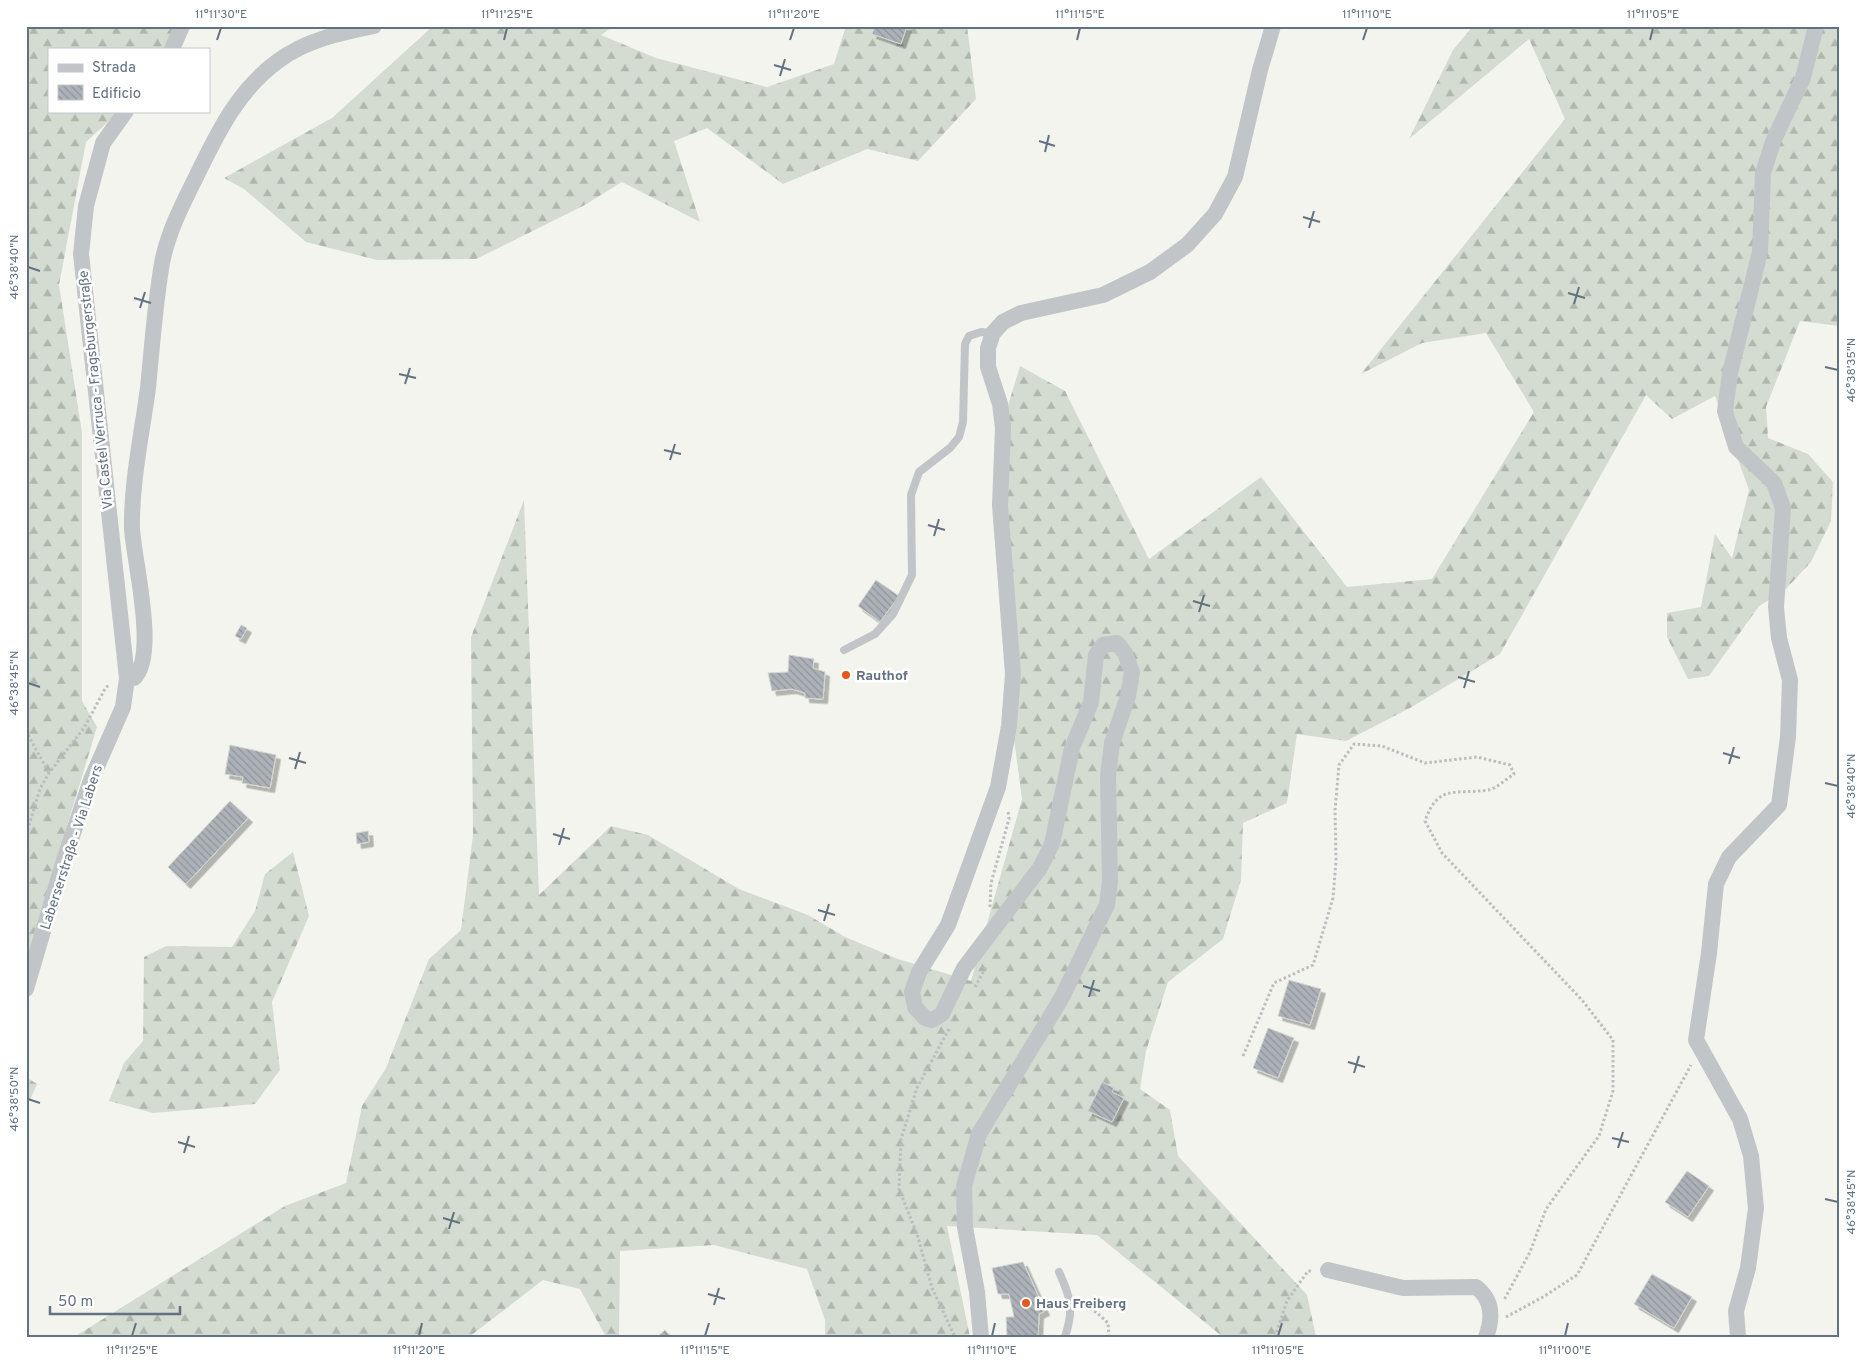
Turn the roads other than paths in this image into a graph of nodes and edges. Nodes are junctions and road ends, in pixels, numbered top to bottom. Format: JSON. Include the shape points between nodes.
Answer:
{"nodes":[{"id":1,"x":182,"y":26,"type":"edge"},
{"id":2,"x":374,"y":26,"type":"edge"},
{"id":3,"x":1274,"y":26,"type":"edge"},
{"id":4,"x":1816,"y":26,"type":"edge"},
{"id":5,"x":346,"y":29,"type":"edge"},
{"id":6,"x":172,"y":48,"type":"edge"},
{"id":7,"x":125,"y":112,"type":"edge"},
{"id":8,"x":993,"y":333,"type":"junction"},
{"id":9,"x":844,"y":650,"type":"dead end"},
{"id":10,"x":127,"y":678,"type":"junction"},
{"id":11,"x":26,"y":989,"type":"edge"},
{"id":12,"x":1328,"y":1270,"type":"road end"},
{"id":13,"x":1059,"y":1272,"type":"dead end"},
{"id":14,"x":1488,"y":1331,"type":"edge"},
{"id":15,"x":980,"y":1337,"type":"edge"},
{"id":16,"x":1065,"y":1337,"type":"edge"},
{"id":17,"x":1738,"y":1337,"type":"edge"}],
"edges":[{"from":1,"to":6,"type":"street"},
{"from":2,"to":5,"type":"street"},
{"from":3,"to":8,"type":"street","via":[[1260,70],[1235,177],[1215,214],[1193,238],[1150,272],[1103,295],[1021,313],[1003,322]]},
{"from":4,"to":17,"type":"street","via":[[1803,78],[1774,140],[1763,173],[1760,252],[1730,373],[1725,410],[1736,447],[1774,483],[1783,508],[1776,607],[1779,638],[1790,680],[1788,737],[1779,805],[1729,857],[1716,884],[1696,1040],[1740,1118],[1751,1156],[1756,1208],[1748,1268],[1736,1311]]},
{"from":5,"to":10,"type":"street","via":[[278,60],[247,89],[210,148],[184,200],[166,249],[132,527],[145,646],[139,673],[134,678]]},
{"from":7,"to":10,"type":"street","name":"Via Castel Verruca - Fragsburgerstraße","via":[[103,143],[86,206],[81,254]]},
{"from":8,"to":9,"type":"lane","via":[[969,336],[965,344],[963,422],[959,437],[919,472],[911,496],[912,576],[905,592],[894,614],[875,634]]},
{"from":8,"to":15,"type":"street","via":[[988,348],[988,367],[1000,404],[1003,428],[1000,505],[1013,674],[1009,726],[998,787],[948,925],[919,972],[912,992],[915,1007],[925,1018],[932,1020],[942,1014],[964,968],[1040,868],[1052,844],[1072,748],[1091,702],[1096,655],[1103,645],[1117,643],[1125,653],[1132,672],[1128,696],[1112,743],[1108,776],[1110,882],[1107,905],[1061,999],[978,1134],[964,1186],[965,1227],[977,1292]]},
{"from":10,"to":11,"type":"street","name":"Laberserstraße - Via Labers","via":[[123,707],[70,842]]},
{"from":12,"to":14,"type":"street","via":[[1403,1288],[1476,1287],[1486,1295],[1490,1304]]},
{"from":13,"to":16,"type":"lane","via":[[1072,1307]]}]}
